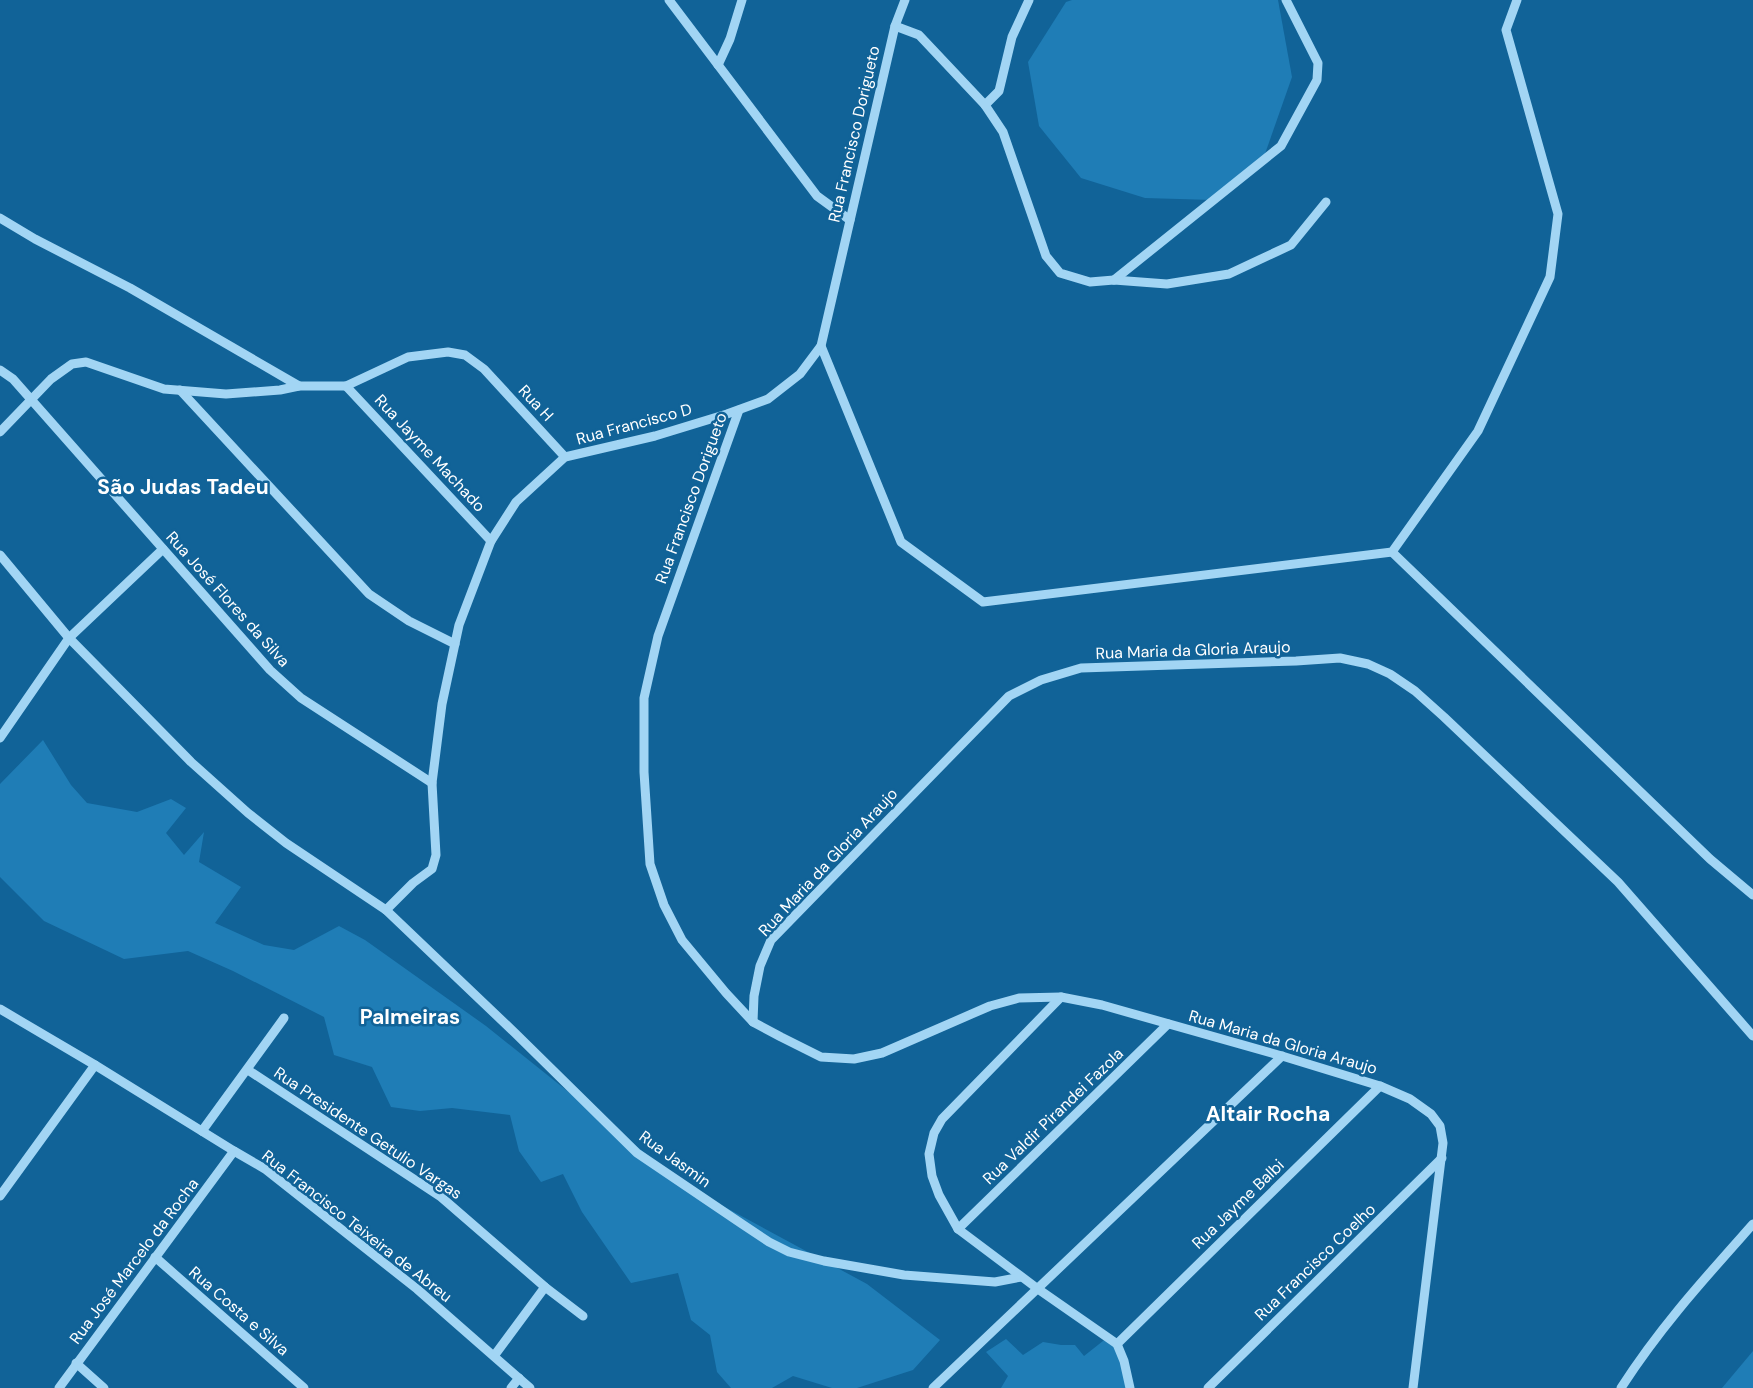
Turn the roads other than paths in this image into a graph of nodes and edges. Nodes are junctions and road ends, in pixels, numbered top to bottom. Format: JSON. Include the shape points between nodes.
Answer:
{"nodes":[{"id":1,"x":669,"y":0,"type":"edge"},
{"id":2,"x":742,"y":0,"type":"edge"},
{"id":3,"x":905,"y":0,"type":"edge"},
{"id":4,"x":1029,"y":0,"type":"edge"},
{"id":5,"x":1286,"y":0,"type":"edge"},
{"id":6,"x":1517,"y":0,"type":"edge"},
{"id":7,"x":895,"y":26,"type":"junction"},
{"id":8,"x":718,"y":65,"type":"junction"},
{"id":9,"x":985,"y":105,"type":"junction"},
{"id":10,"x":1326,"y":202,"type":"dead end"},
{"id":11,"x":0,"y":218,"type":"edge"},
{"id":12,"x":850,"y":220,"type":"junction"},
{"id":13,"x":1114,"y":280,"type":"junction"},
{"id":14,"x":821,"y":346,"type":"junction"},
{"id":15,"x":0,"y":370,"type":"edge"},
{"id":16,"x":299,"y":386,"type":"junction"},
{"id":17,"x":346,"y":386,"type":"junction"},
{"id":18,"x":180,"y":390,"type":"junction"},
{"id":19,"x":32,"y":400,"type":"junction"},
{"id":20,"x":739,"y":410,"type":"junction"},
{"id":21,"x":0,"y":432,"type":"edge"},
{"id":22,"x":566,"y":457,"type":"junction"},
{"id":23,"x":491,"y":541,"type":"junction"},
{"id":24,"x":163,"y":549,"type":"junction"},
{"id":25,"x":1392,"y":552,"type":"junction"},
{"id":26,"x":0,"y":555,"type":"edge"},
{"id":27,"x":69,"y":638,"type":"junction"},
{"id":28,"x":455,"y":644,"type":"junction"},
{"id":29,"x":0,"y":738,"type":"edge"},
{"id":30,"x":432,"y":783,"type":"junction"},
{"id":31,"x":1753,"y":895,"type":"edge"},
{"id":32,"x":386,"y":910,"type":"junction"},
{"id":33,"x":1061,"y":997,"type":"junction"},
{"id":34,"x":0,"y":1009,"type":"edge"},
{"id":35,"x":284,"y":1018,"type":"dead end"},
{"id":36,"x":753,"y":1022,"type":"junction"},
{"id":37,"x":1168,"y":1024,"type":"junction"},
{"id":38,"x":1753,"y":1036,"type":"edge"},
{"id":39,"x":1282,"y":1056,"type":"junction"},
{"id":40,"x":95,"y":1065,"type":"junction"},
{"id":41,"x":248,"y":1070,"type":"junction"},
{"id":42,"x":1380,"y":1086,"type":"junction"},
{"id":43,"x":202,"y":1131,"type":"junction"},
{"id":44,"x":234,"y":1152,"type":"junction"},
{"id":45,"x":1442,"y":1158,"type":"junction"},
{"id":46,"x":0,"y":1196,"type":"edge"},
{"id":47,"x":1753,"y":1224,"type":"edge"},
{"id":48,"x":958,"y":1229,"type":"junction"},
{"id":49,"x":155,"y":1257,"type":"junction"},
{"id":50,"x":1022,"y":1277,"type":"junction"},
{"id":51,"x":545,"y":1287,"type":"junction"},
{"id":52,"x":1038,"y":1289,"type":"junction"},
{"id":53,"x":583,"y":1316,"type":"dead end"},
{"id":54,"x":1117,"y":1344,"type":"junction"},
{"id":55,"x":494,"y":1356,"type":"junction"},
{"id":56,"x":76,"y":1363,"type":"junction"},
{"id":57,"x":519,"y":1378,"type":"junction"},
{"id":58,"x":58,"y":1388,"type":"edge"},
{"id":59,"x":104,"y":1388,"type":"edge"},
{"id":60,"x":304,"y":1388,"type":"edge"},
{"id":61,"x":511,"y":1388,"type":"edge"},
{"id":62,"x":530,"y":1388,"type":"edge"},
{"id":63,"x":933,"y":1388,"type":"edge"},
{"id":64,"x":1130,"y":1388,"type":"edge"},
{"id":65,"x":1208,"y":1388,"type":"edge"},
{"id":66,"x":1412,"y":1388,"type":"edge"},
{"id":67,"x":1621,"y":1388,"type":"edge"}],
"edges":[{"from":1,"to":8,"type":"street"},
{"from":2,"to":8,"type":"street"},
{"from":3,"to":7,"type":"street","name":"Rua Francisco Dorigueto"},
{"from":4,"to":9,"type":"street","via":[[1012,37],[998,91]]},
{"from":5,"to":13,"type":"street","via":[[1318,63],[1317,80],[1281,146]]},
{"from":6,"to":25,"type":"street","via":[[1506,30],[1558,214],[1550,276],[1478,431]]},
{"from":7,"to":9,"type":"street","via":[[919,35]]},
{"from":7,"to":12,"type":"street","name":"Rua Francisco Dorigueto"},
{"from":8,"to":12,"type":"street","via":[[818,196]]},
{"from":9,"to":13,"type":"street","via":[[1003,132],[1046,256],[1060,273],[1090,282]]},
{"from":10,"to":13,"type":"street","via":[[1291,245],[1229,274],[1167,284]]},
{"from":11,"to":16,"type":"street","via":[[130,288]]},
{"from":12,"to":14,"type":"street","name":"Rua Francisco Dorigueto"},
{"from":14,"to":20,"type":"street","name":"Rua Francisco Dorigueto","via":[[800,374],[768,399]]},
{"from":14,"to":25,"type":"street","via":[[901,542],[983,602]]},
{"from":15,"to":19,"type":"street","name":"Rua José Flores da Silva"},
{"from":16,"to":17,"type":"street"},
{"from":16,"to":18,"type":"street","via":[[226,394]]},
{"from":17,"to":22,"type":"street","name":"Rua H","via":[[408,357],[448,352],[465,355],[484,369]]},
{"from":17,"to":23,"type":"street","name":"Rua Jayme Machado"},
{"from":18,"to":19,"type":"street","via":[[164,389],[86,362],[72,364],[51,379]]},
{"from":18,"to":28,"type":"street","via":[[369,594]]},
{"from":19,"to":21,"type":"street"},
{"from":19,"to":24,"type":"street","name":"Rua José Flores da Silva"},
{"from":20,"to":22,"type":"street","name":"Rua Francisco D","via":[[655,436]]},
{"from":20,"to":36,"type":"street","name":"Rua Francisco Dorigueto","via":[[658,636],[644,698],[644,772],[650,864],[664,906],[682,940]]},
{"from":22,"to":23,"type":"street","via":[[516,502]]},
{"from":23,"to":28,"type":"street"},
{"from":24,"to":27,"type":"street"},
{"from":24,"to":30,"type":"street","name":"Rua José Flores da Silva","via":[[270,670],[301,698]]},
{"from":25,"to":31,"type":"street","via":[[1710,859]]},
{"from":26,"to":27,"type":"street","name":"Rua Jasmin"},
{"from":27,"to":29,"type":"street"},
{"from":27,"to":32,"type":"street","name":"Rua Jasmin","via":[[190,762],[248,813],[286,844]]},
{"from":28,"to":30,"type":"street","via":[[442,704]]},
{"from":30,"to":32,"type":"street","via":[[436,855],[432,869]]},
{"from":32,"to":50,"type":"street","name":"Rua Jasmin","via":[[637,1153],[769,1242],[789,1252],[824,1261],[904,1275],[995,1282]]},
{"from":33,"to":36,"type":"street","name":"Rua Maria da Gloria Araujo","via":[[1019,998],[882,1053],[854,1060],[821,1057]]},
{"from":33,"to":37,"type":"street","name":"Rua Maria da Gloria Araujo"},
{"from":33,"to":48,"type":"street","via":[[942,1119],[934,1132],[929,1154],[932,1176],[939,1196]]},
{"from":34,"to":40,"type":"street","name":"Rua Francisco Teixeira de Abreu"},
{"from":35,"to":41,"type":"street"},
{"from":36,"to":38,"type":"street","name":"Rua Maria da Gloria Araujo","via":[[760,966],[771,940],[1009,696],[1040,680],[1081,668],[1340,658],[1368,664],[1390,674],[1444,717],[1618,882]]},
{"from":37,"to":39,"type":"street","name":"Rua Maria da Gloria Araujo"},
{"from":37,"to":48,"type":"street","name":"Rua Valdir Pirandei Fazola"},
{"from":39,"to":42,"type":"street","name":"Rua Maria da Gloria Araujo"},
{"from":39,"to":52,"type":"street"},
{"from":40,"to":43,"type":"street","name":"Rua Francisco Teixeira de Abreu"},
{"from":40,"to":46,"type":"street"},
{"from":41,"to":43,"type":"street"},
{"from":41,"to":51,"type":"street","name":"Rua Presidente Getulio Vargas","via":[[441,1197]]},
{"from":42,"to":45,"type":"street","name":"Rua Maria da Gloria Araujo","via":[[1410,1099],[1431,1114],[1440,1126]]},
{"from":42,"to":54,"type":"street","name":"Rua Jayme Balbi"},
{"from":43,"to":44,"type":"street","name":"Rua Francisco Teixeira de Abreu"},
{"from":44,"to":49,"type":"street","name":"Rua José Marcelo da Rocha"},
{"from":44,"to":55,"type":"street","name":"Rua Francisco Teixeira de Abreu","via":[[265,1169],[317,1209]]},
{"from":45,"to":65,"type":"street","name":"Rua Francisco Coelho"},
{"from":45,"to":66,"type":"street","name":"Rua Maria da Gloria Araujo"},
{"from":47,"to":67,"type":"street","via":[[1677,1310]]},
{"from":48,"to":50,"type":"street"},
{"from":49,"to":56,"type":"street","name":"Rua José Marcelo da Rocha"},
{"from":49,"to":60,"type":"street","name":"Rua Costa e Silva"},
{"from":50,"to":52,"type":"street"},
{"from":51,"to":53,"type":"street","name":"Rua Presidente Getulio Vargas"},
{"from":51,"to":55,"type":"street"},
{"from":52,"to":54,"type":"street"},
{"from":52,"to":63,"type":"street"},
{"from":54,"to":64,"type":"street"},
{"from":55,"to":57,"type":"street","name":"Rua Francisco Teixeira de Abreu"},
{"from":56,"to":58,"type":"street","name":"Rua José Marcelo da Rocha"},
{"from":56,"to":59,"type":"street"},
{"from":57,"to":61,"type":"street"},
{"from":57,"to":62,"type":"street","name":"Rua Francisco Teixeira de Abreu"}]}
